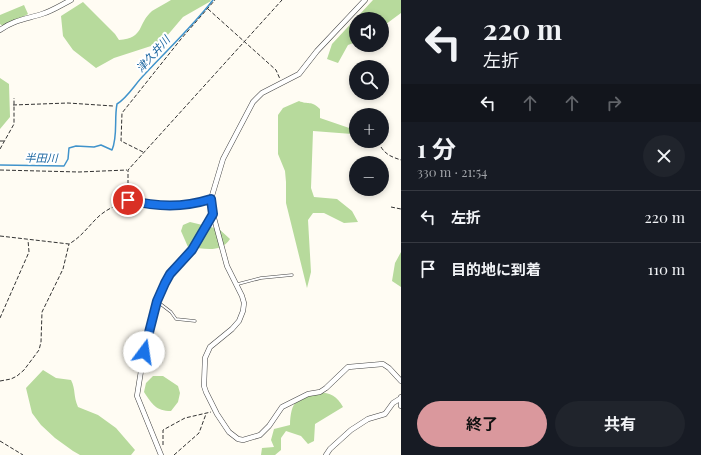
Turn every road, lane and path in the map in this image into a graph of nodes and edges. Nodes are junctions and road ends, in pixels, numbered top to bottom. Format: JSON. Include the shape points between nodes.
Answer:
{"nodes":[{"id":1,"x":70,"y":0,"type":"edge"},
{"id":2,"x":215,"y":0,"type":"edge"},
{"id":3,"x":282,"y":0,"type":"edge"},
{"id":4,"x":365,"y":0,"type":"edge"},
{"id":5,"x":208,"y":9,"type":"junction"},
{"id":6,"x":0,"y":30,"type":"edge"},
{"id":7,"x":244,"y":41,"type":"junction"},
{"id":8,"x":281,"y":83,"type":"junction"},
{"id":9,"x":14,"y":98,"type":"dead end"},
{"id":10,"x":13,"y":105,"type":"junction"},
{"id":11,"x":113,"y":106,"type":"dead end"},
{"id":12,"x":0,"y":141,"type":"edge"},
{"id":13,"x":4,"y":142,"type":"junction"},
{"id":14,"x":382,"y":148,"type":"edge"},
{"id":15,"x":0,"y":149,"type":"edge"},
{"id":16,"x":144,"y":153,"type":"junction"},
{"id":17,"x":401,"y":160,"type":"edge"},
{"id":18,"x":0,"y":170,"type":"edge"},
{"id":19,"x":128,"y":170,"type":"junction"},
{"id":20,"x":211,"y":199,"type":"junction"},
{"id":21,"x":128,"y":200,"type":"junction"},
{"id":22,"x":391,"y":207,"type":"dead end"},
{"id":23,"x":401,"y":209,"type":"edge"},
{"id":24,"x":213,"y":214,"type":"junction"},
{"id":25,"x":0,"y":236,"type":"edge"},
{"id":26,"x":28,"y":239,"type":"junction"},
{"id":27,"x":69,"y":244,"type":"junction"},
{"id":28,"x":292,"y":275,"type":"dead end"},
{"id":29,"x":236,"y":285,"type":"junction"},
{"id":30,"x":157,"y":301,"type":"junction"},
{"id":31,"x":0,"y":318,"type":"edge"},
{"id":32,"x":195,"y":321,"type":"dead end"},
{"id":33,"x":0,"y":381,"type":"edge"},
{"id":34,"x":401,"y":381,"type":"edge"},
{"id":35,"x":401,"y":398,"type":"edge"},
{"id":36,"x":401,"y":406,"type":"edge"},
{"id":37,"x":216,"y":411,"type":"junction"},
{"id":38,"x":206,"y":414,"type":"junction"},
{"id":39,"x":0,"y":441,"type":"edge"},
{"id":40,"x":158,"y":449,"type":"junction"},
{"id":41,"x":23,"y":455,"type":"edge"},
{"id":42,"x":160,"y":455,"type":"edge"},
{"id":43,"x":174,"y":455,"type":"edge"},
{"id":44,"x":326,"y":455,"type":"edge"}],
"edges":[{"from":1,"to":6,"type":"street","via":[[49,12],[18,19]]},
{"from":2,"to":5,"type":"path"},
{"from":3,"to":7,"type":"path"},
{"from":4,"to":8,"type":"street","via":[[299,74]]},
{"from":5,"to":7,"type":"path"},
{"from":5,"to":16,"type":"path","via":[[122,113],[121,141]]},
{"from":7,"to":8,"type":"path","via":[[276,70]]},
{"from":7,"to":16,"type":"path"},
{"from":8,"to":20,"type":"street","via":[[262,93],[253,102],[223,159]]},
{"from":9,"to":10,"type":"path"},
{"from":10,"to":11,"type":"path","via":[[68,103]]},
{"from":10,"to":13,"type":"path","via":[[14,124]]},
{"from":12,"to":13,"type":"path"},
{"from":13,"to":15,"type":"path"},
{"from":14,"to":17,"type":"path","via":[[391,157]]},
{"from":16,"to":19,"type":"path"},
{"from":18,"to":19,"type":"path"},
{"from":19,"to":21,"type":"path"},
{"from":20,"to":21,"type":"street","via":[[197,204],[174,206]]},
{"from":20,"to":24,"type":"street"},
{"from":21,"to":27,"type":"path","via":[[98,217],[78,239]]},
{"from":22,"to":23,"type":"path"},
{"from":24,"to":29,"type":"street","via":[[227,266]]},
{"from":24,"to":30,"type":"street","via":[[192,250],[170,274]]},
{"from":25,"to":26,"type":"path"},
{"from":26,"to":27,"type":"path"},
{"from":26,"to":31,"type":"path","via":[[29,252]]},
{"from":27,"to":33,"type":"path","via":[[63,269],[42,312],[39,350],[17,376]]},
{"from":28,"to":29,"type":"lane","via":[[261,278]]},
{"from":29,"to":37,"type":"street","via":[[242,296],[244,311],[232,329],[210,347],[205,358],[204,386]]},
{"from":30,"to":32,"type":"lane","via":[[176,319]]},
{"from":30,"to":40,"type":"street","via":[[144,352],[137,396]]},
{"from":34,"to":37,"type":"street","via":[[383,364],[348,367],[320,392],[308,394],[282,407],[260,435],[243,440],[238,440],[229,432]]},
{"from":35,"to":36,"type":"street"},
{"from":35,"to":44,"type":"street","via":[[393,403],[385,414],[368,419],[351,430]]},
{"from":37,"to":38,"type":"path"},
{"from":38,"to":40,"type":"path","via":[[185,418],[163,430],[163,446]]},
{"from":38,"to":43,"type":"path","via":[[199,434]]},
{"from":39,"to":41,"type":"path"},
{"from":40,"to":42,"type":"street"}]}
